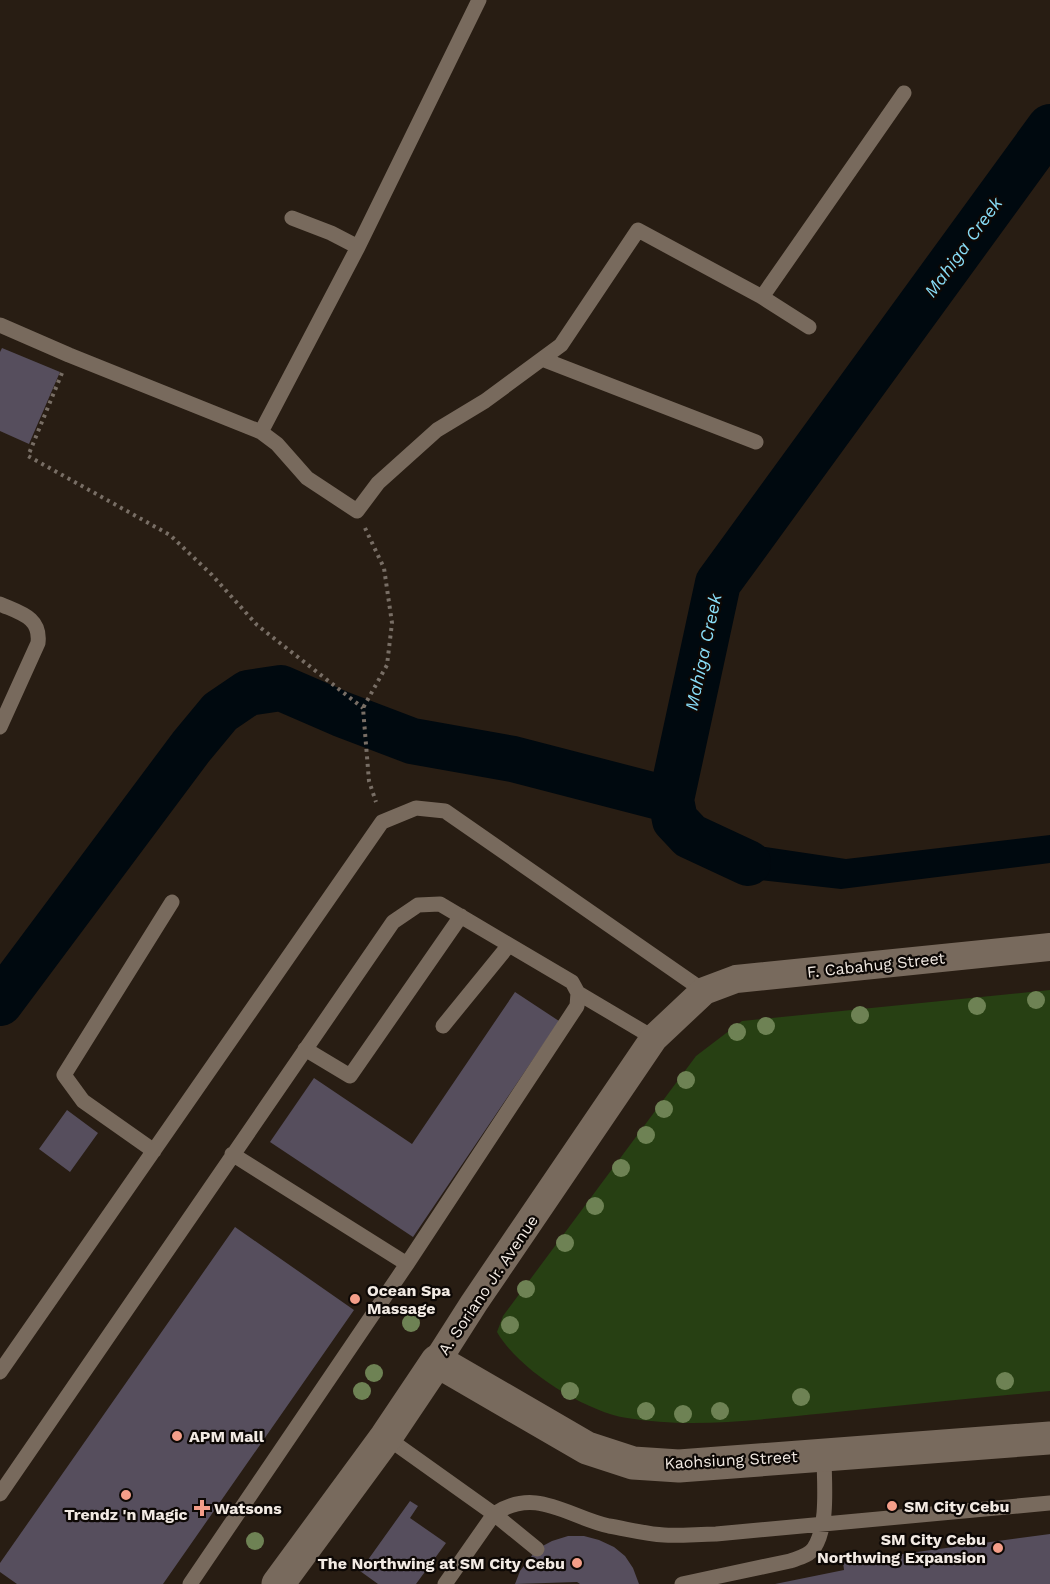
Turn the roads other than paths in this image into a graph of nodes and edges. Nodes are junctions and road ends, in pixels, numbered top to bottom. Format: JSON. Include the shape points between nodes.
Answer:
{"nodes":[{"id":1,"x":479,"y":0,"type":"edge"},
{"id":2,"x":904,"y":93,"type":"dead end"},
{"id":3,"x":292,"y":218,"type":"dead end"},
{"id":4,"x":358,"y":247,"type":"junction"},
{"id":5,"x":762,"y":297,"type":"junction"},
{"id":6,"x":0,"y":325,"type":"edge"},
{"id":7,"x":809,"y":327,"type":"dead end"},
{"id":8,"x":542,"y":359,"type":"junction"},
{"id":9,"x":261,"y":432,"type":"junction"},
{"id":10,"x":756,"y":441,"type":"dead end"},
{"id":11,"x":0,"y":604,"type":"edge"},
{"id":12,"x":0,"y":727,"type":"edge"},
{"id":13,"x":172,"y":902,"type":"dead end"},
{"id":14,"x":461,"y":916,"type":"junction"},
{"id":15,"x":509,"y":945,"type":"junction"},
{"id":16,"x":1050,"y":946,"type":"edge"},
{"id":17,"x":704,"y":991,"type":"junction"},
{"id":18,"x":578,"y":993,"type":"junction"},
{"id":19,"x":443,"y":1026,"type":"dead end"},
{"id":20,"x":654,"y":1038,"type":"junction"},
{"id":21,"x":305,"y":1049,"type":"junction"},
{"id":22,"x":154,"y":1151,"type":"junction"},
{"id":23,"x":232,"y":1154,"type":"junction"},
{"id":24,"x":407,"y":1264,"type":"junction"},
{"id":25,"x":437,"y":1361,"type":"junction"},
{"id":26,"x":0,"y":1372,"type":"edge"},
{"id":27,"x":386,"y":1437,"type":"junction"},
{"id":28,"x":1050,"y":1438,"type":"edge"},
{"id":29,"x":824,"y":1455,"type":"junction"},
{"id":30,"x":0,"y":1494,"type":"edge"},
{"id":31,"x":1050,"y":1503,"type":"edge"},
{"id":32,"x":494,"y":1514,"type":"junction"},
{"id":33,"x":823,"y":1523,"type":"junction"},
{"id":34,"x":537,"y":1549,"type":"dead end"},
{"id":35,"x":190,"y":1584,"type":"edge"},
{"id":36,"x":278,"y":1584,"type":"edge"},
{"id":37,"x":445,"y":1584,"type":"edge"},
{"id":38,"x":682,"y":1584,"type":"edge"}],
"edges":[{"from":1,"to":4,"type":"lane"},
{"from":2,"to":5,"type":"lane"},
{"from":3,"to":4,"type":"lane","via":[[332,232]]},
{"from":4,"to":9,"type":"lane"},
{"from":5,"to":7,"type":"lane"},
{"from":5,"to":8,"type":"lane","via":[[638,230],[561,345]]},
{"from":6,"to":9,"type":"lane"},
{"from":8,"to":9,"type":"lane","via":[[485,401],[436,430],[378,483],[357,511],[307,478]]},
{"from":8,"to":10,"type":"lane"},
{"from":11,"to":12,"type":"lane","via":[[29,618],[39,632],[38,643]]},
{"from":13,"to":22,"type":"lane","via":[[64,1075],[83,1101]]},
{"from":14,"to":15,"type":"lane"},
{"from":14,"to":21,"type":"lane","via":[[440,904],[418,905],[393,922]]},
{"from":14,"to":21,"type":"lane","via":[[350,1076]]},
{"from":15,"to":18,"type":"lane","via":[[572,982]]},
{"from":15,"to":19,"type":"lane"},
{"from":16,"to":17,"type":"street","name":"F. Cabahug Street","via":[[736,979]]},
{"from":17,"to":20,"type":"street","name":"A. Soriano Jr. Avenue"},
{"from":17,"to":22,"type":"lane","via":[[445,811],[416,808],[382,822]]},
{"from":18,"to":20,"type":"lane"},
{"from":18,"to":24,"type":"lane","via":[[577,1006]]},
{"from":20,"to":25,"type":"street","name":"A. Soriano Jr. Avenue"},
{"from":21,"to":23,"type":"lane"},
{"from":22,"to":26,"type":"lane"},
{"from":23,"to":24,"type":"lane"},
{"from":23,"to":30,"type":"lane"},
{"from":24,"to":35,"type":"lane"},
{"from":25,"to":27,"type":"main road","name":"A. Soriano Jr. Avenue"},
{"from":25,"to":29,"type":"main road","name":"Kaohsiung Street","via":[[588,1448],[633,1462],[679,1466]]},
{"from":27,"to":32,"type":"lane"},
{"from":27,"to":36,"type":"main road","name":"A. Soriano Jr. Avenue"},
{"from":28,"to":29,"type":"main road","name":"Kaohsiung Street"},
{"from":29,"to":33,"type":"lane"},
{"from":31,"to":33,"type":"lane"},
{"from":32,"to":33,"type":"lane","via":[[522,1503],[542,1503],[607,1526],[664,1535]]},
{"from":32,"to":34,"type":"lane"},
{"from":32,"to":37,"type":"lane"},
{"from":33,"to":38,"type":"lane","via":[[814,1549],[805,1556]]}]}
